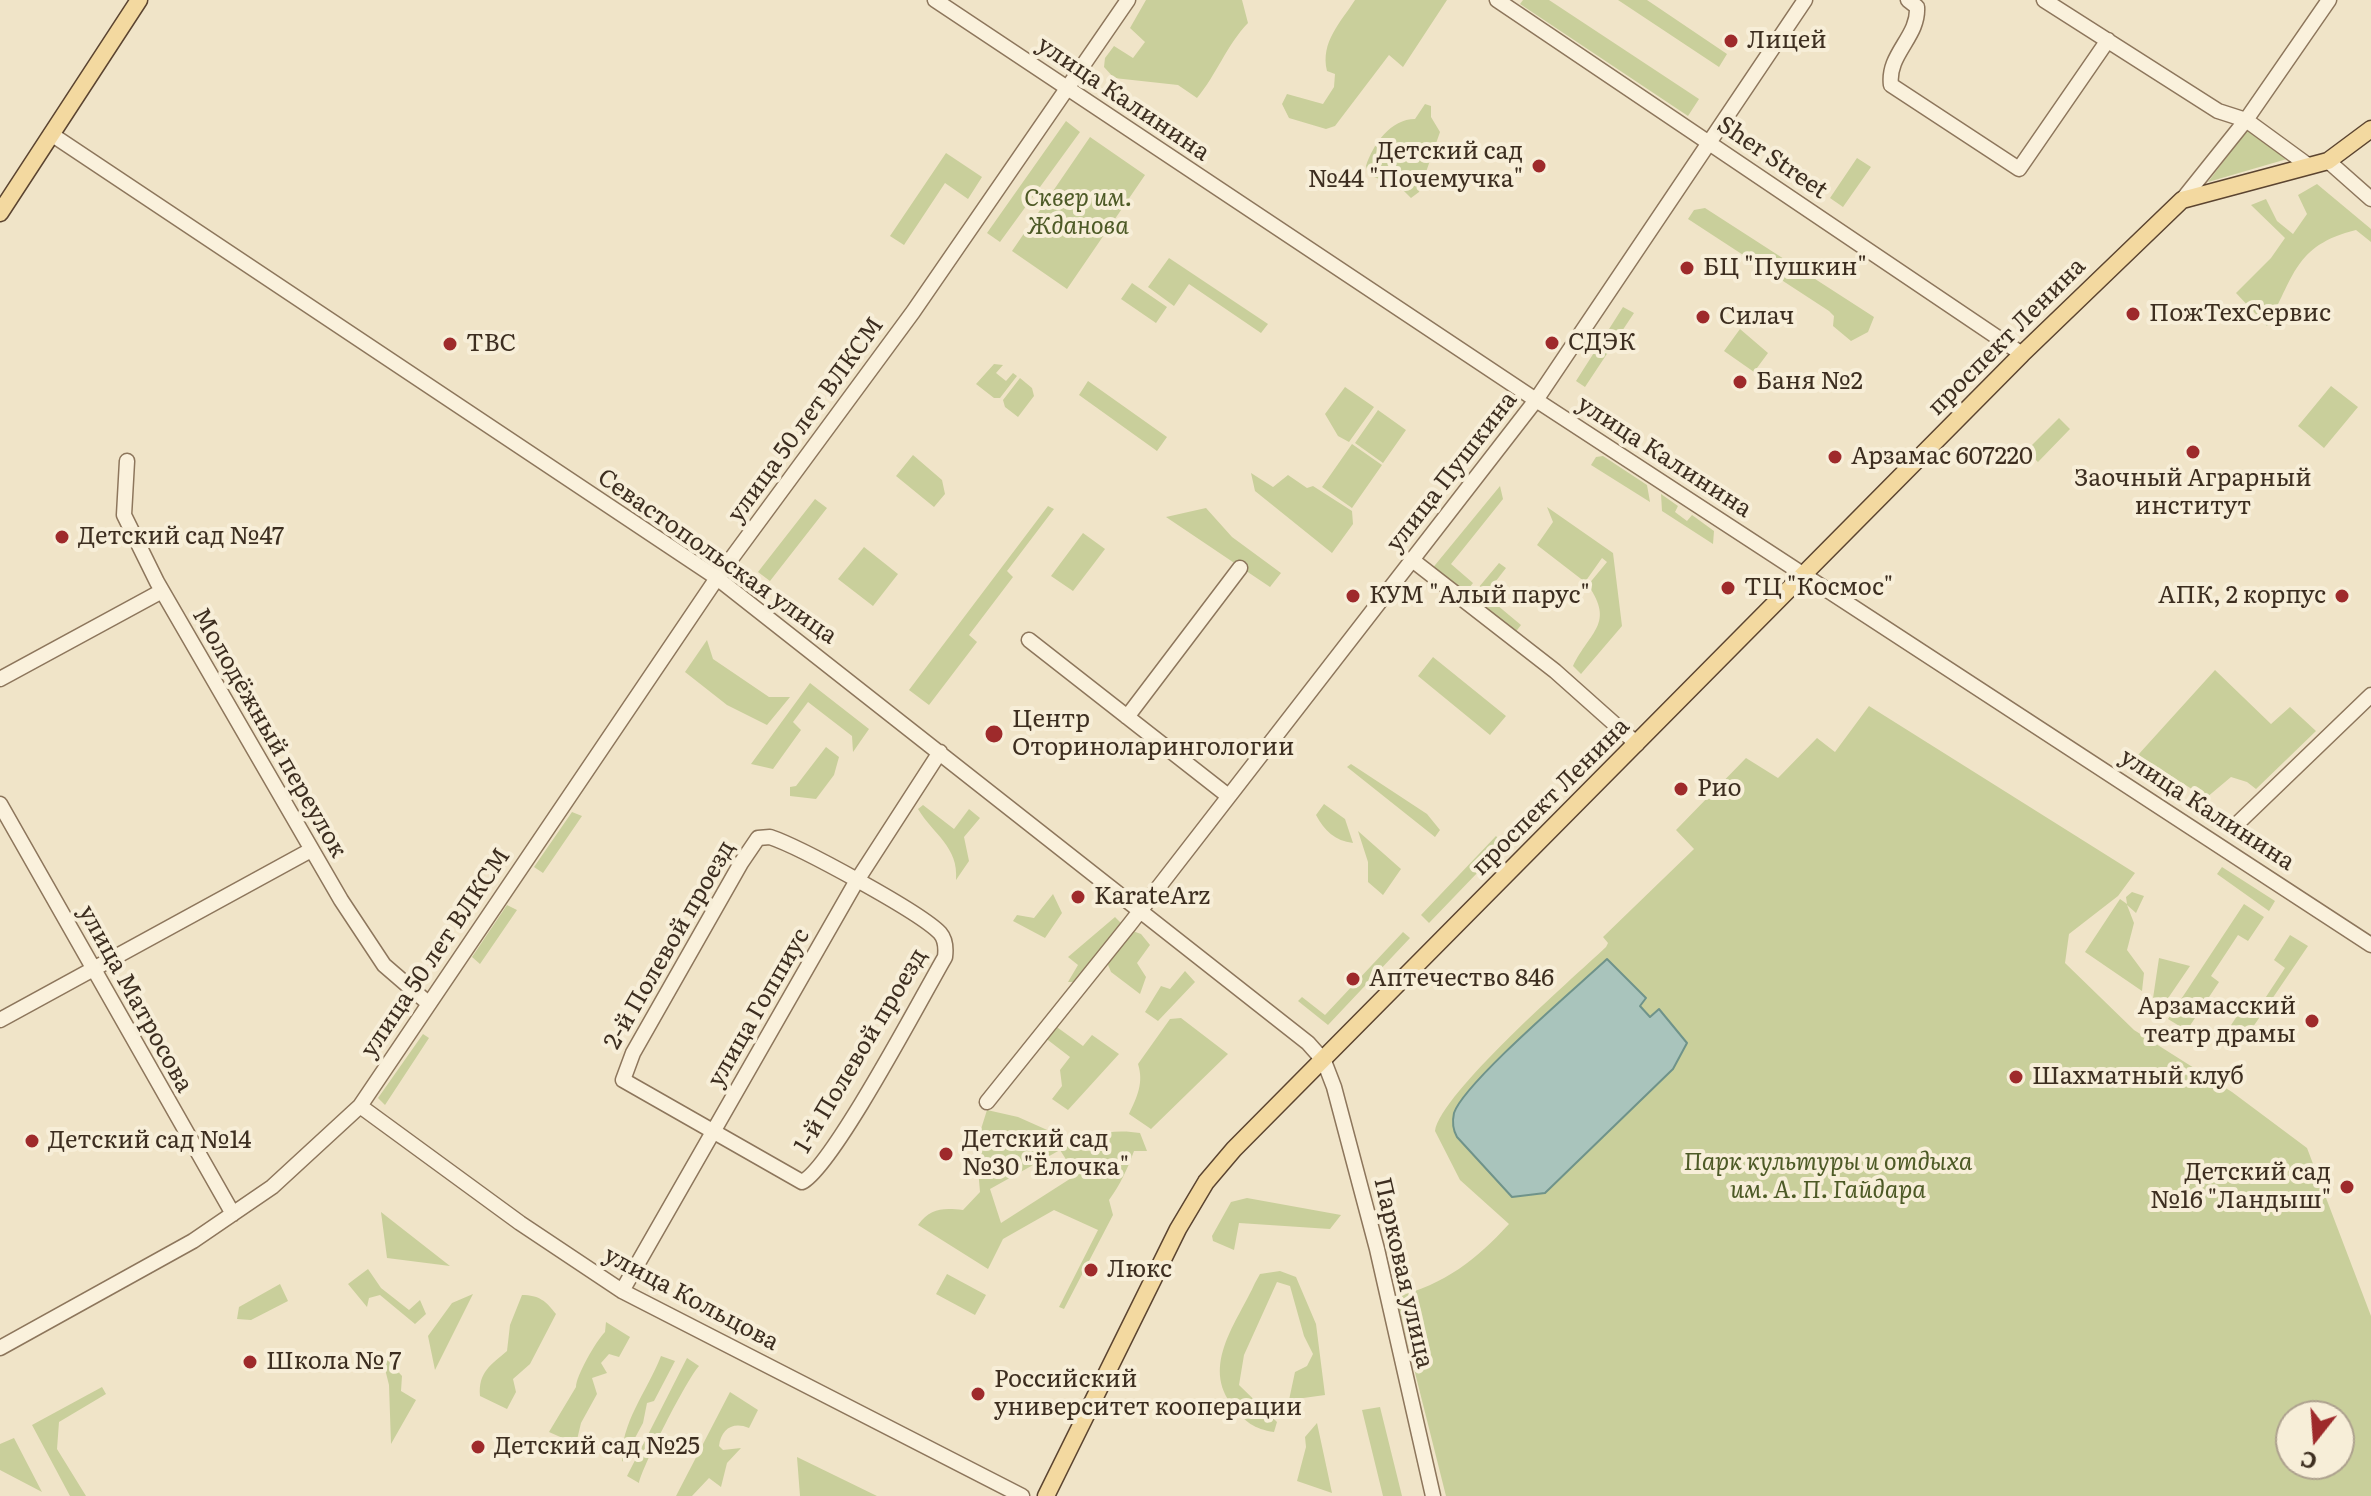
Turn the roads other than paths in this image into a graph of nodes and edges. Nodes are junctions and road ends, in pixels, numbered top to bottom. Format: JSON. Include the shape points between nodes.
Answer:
{"nodes":[{"id":1,"x":139,"y":0,"type":"edge"},
{"id":2,"x":935,"y":0,"type":"edge"},
{"id":3,"x":1128,"y":0,"type":"edge"},
{"id":4,"x":1497,"y":0,"type":"edge"},
{"id":5,"x":1805,"y":0,"type":"edge"},
{"id":6,"x":1908,"y":0,"type":"edge"},
{"id":7,"x":2044,"y":0,"type":"edge"},
{"id":8,"x":2329,"y":0,"type":"edge"},
{"id":9,"x":2108,"y":40,"type":"junction"},
{"id":10,"x":1066,"y":87,"type":"junction"},
{"id":11,"x":2246,"y":120,"type":"junction"},
{"id":12,"x":2371,"y":129,"type":"edge"},
{"id":13,"x":51,"y":134,"type":"junction"},
{"id":14,"x":1709,"y":141,"type":"junction"},
{"id":15,"x":2328,"y":161,"type":"junction"},
{"id":16,"x":2309,"y":166,"type":"junction"},
{"id":17,"x":2371,"y":199,"type":"edge"},
{"id":18,"x":2182,"y":200,"type":"junction"},
{"id":19,"x":0,"y":213,"type":"edge"},
{"id":20,"x":2022,"y":354,"type":"junction"},
{"id":21,"x":1536,"y":400,"type":"junction"},
{"id":22,"x":127,"y":461,"type":"dead end"},
{"id":23,"x":1411,"y":559,"type":"junction"},
{"id":24,"x":1240,"y":568,"type":"dead end"},
{"id":25,"x":1806,"y":575,"type":"junction"},
{"id":26,"x":717,"y":578,"type":"junction"},
{"id":27,"x":162,"y":591,"type":"junction"},
{"id":28,"x":1029,"y":640,"type":"dead end"},
{"id":29,"x":0,"y":679,"type":"edge"},
{"id":30,"x":2371,"y":695,"type":"edge"},
{"id":31,"x":1127,"y":717,"type":"junction"},
{"id":32,"x":1637,"y":744,"type":"junction"},
{"id":33,"x":940,"y":752,"type":"junction"},
{"id":34,"x":1227,"y":795,"type":"junction"},
{"id":35,"x":0,"y":804,"type":"edge"},
{"id":36,"x":2238,"y":823,"type":"dead end"},
{"id":37,"x":311,"y":850,"type":"junction"},
{"id":38,"x":856,"y":882,"type":"junction"},
{"id":39,"x":1140,"y":910,"type":"junction"},
{"id":40,"x":2371,"y":945,"type":"edge"},
{"id":41,"x":93,"y":969,"type":"junction"},
{"id":42,"x":428,"y":1003,"type":"junction"},
{"id":43,"x":0,"y":1020,"type":"edge"},
{"id":44,"x":1324,"y":1061,"type":"junction"},
{"id":45,"x":987,"y":1102,"type":"dead end"},
{"id":46,"x":360,"y":1106,"type":"junction"},
{"id":47,"x":713,"y":1133,"type":"junction"},
{"id":48,"x":233,"y":1214,"type":"junction"},
{"id":49,"x":622,"y":1291,"type":"junction"},
{"id":50,"x":0,"y":1348,"type":"edge"},
{"id":51,"x":1022,"y":1496,"type":"edge"},
{"id":52,"x":1046,"y":1496,"type":"edge"},
{"id":53,"x":1433,"y":1496,"type":"edge"}],
"edges":[{"from":1,"to":13,"type":"main road"},
{"from":2,"to":10,"type":"street","name":"улица Калинина"},
{"from":3,"to":10,"type":"street","name":"улица 50 лет ВЛКСМ"},
{"from":4,"to":14,"type":"street","name":"Sher Street"},
{"from":5,"to":14,"type":"street","name":"улица Пушкина"},
{"from":6,"to":9,"type":"street","via":[[1917,7],[1918,21],[1889,69],[1891,85],[2019,169]]},
{"from":7,"to":9,"type":"street"},
{"from":8,"to":11,"type":"street"},
{"from":9,"to":11,"type":"street","via":[[2218,111]]},
{"from":10,"to":21,"type":"street","name":"улица Калинина"},
{"from":10,"to":26,"type":"street","name":"улица 50 лет ВЛКСМ","via":[[913,312]]},
{"from":11,"to":16,"type":"street"},
{"from":11,"to":18,"type":"street"},
{"from":12,"to":15,"type":"main road"},
{"from":13,"to":19,"type":"main road"},
{"from":13,"to":26,"type":"street","name":"Севастопольская улица"},
{"from":14,"to":20,"type":"street","name":"Sher Street"},
{"from":14,"to":21,"type":"street","name":"улица Пушкина"},
{"from":15,"to":16,"type":"main road"},
{"from":15,"to":17,"type":"street"},
{"from":16,"to":18,"type":"main road"},
{"from":18,"to":20,"type":"main road","name":"проспект Ленина"},
{"from":20,"to":25,"type":"main road","name":"проспект Ленина"},
{"from":21,"to":23,"type":"street","name":"улица Пушкина"},
{"from":21,"to":25,"type":"street","name":"улица Калинина"},
{"from":22,"to":27,"type":"street","name":"Молодёжный переулок","via":[[124,515]]},
{"from":23,"to":32,"type":"street","via":[[1555,671]]},
{"from":23,"to":34,"type":"street","name":"улица Пушкина"},
{"from":24,"to":31,"type":"street"},
{"from":25,"to":32,"type":"main road","name":"проспект Ленина"},
{"from":25,"to":40,"type":"street","name":"улица Калинина"},
{"from":26,"to":33,"type":"street","name":"Севастопольская улица"},
{"from":26,"to":42,"type":"street","name":"улица 50 лет ВЛКСМ"},
{"from":27,"to":29,"type":"street"},
{"from":27,"to":37,"type":"street","name":"Молодёжный переулок"},
{"from":28,"to":31,"type":"street"},
{"from":30,"to":36,"type":"street"},
{"from":31,"to":34,"type":"street"},
{"from":32,"to":44,"type":"main road","name":"проспект Ленина"},
{"from":33,"to":38,"type":"street","name":"улица Гоппиус"},
{"from":33,"to":39,"type":"street","name":"Севастопольская улица"},
{"from":34,"to":39,"type":"street","name":"улица Пушкина"},
{"from":35,"to":41,"type":"street","name":"улица Матросова"},
{"from":37,"to":41,"type":"street"},
{"from":37,"to":42,"type":"street","name":"Молодёжный переулок","via":[[384,965]]},
{"from":38,"to":47,"type":"street","name":"улица Гоппиус"},
{"from":38,"to":47,"type":"street","name":"2-й Полевой проезд","via":[[770,837],[758,838],[741,863],[624,1070],[623,1080]]},
{"from":38,"to":47,"type":"street","name":"1-й Полевой проезд","via":[[941,934],[945,957],[812,1178],[802,1182]]},
{"from":39,"to":44,"type":"street","name":"Севастопольская улица"},
{"from":39,"to":45,"type":"street","name":"улица Пушкина"},
{"from":41,"to":43,"type":"street"},
{"from":41,"to":48,"type":"street","name":"улица Матросова"},
{"from":42,"to":46,"type":"street","name":"улица 50 лет ВЛКСМ"},
{"from":44,"to":52,"type":"main road","name":"проспект Ленина","via":[[1206,1182]]},
{"from":44,"to":53,"type":"street","name":"Парковая улица","via":[[1377,1249]]},
{"from":46,"to":48,"type":"street","name":"улица 50 лет ВЛКСМ","via":[[272,1187]]},
{"from":46,"to":49,"type":"street","name":"улица Кольцова"},
{"from":47,"to":49,"type":"street","name":"улица Гоппиус"},
{"from":48,"to":50,"type":"street","name":"улица 50 лет ВЛКСМ"},
{"from":49,"to":51,"type":"street","name":"улица Кольцова"}]}
